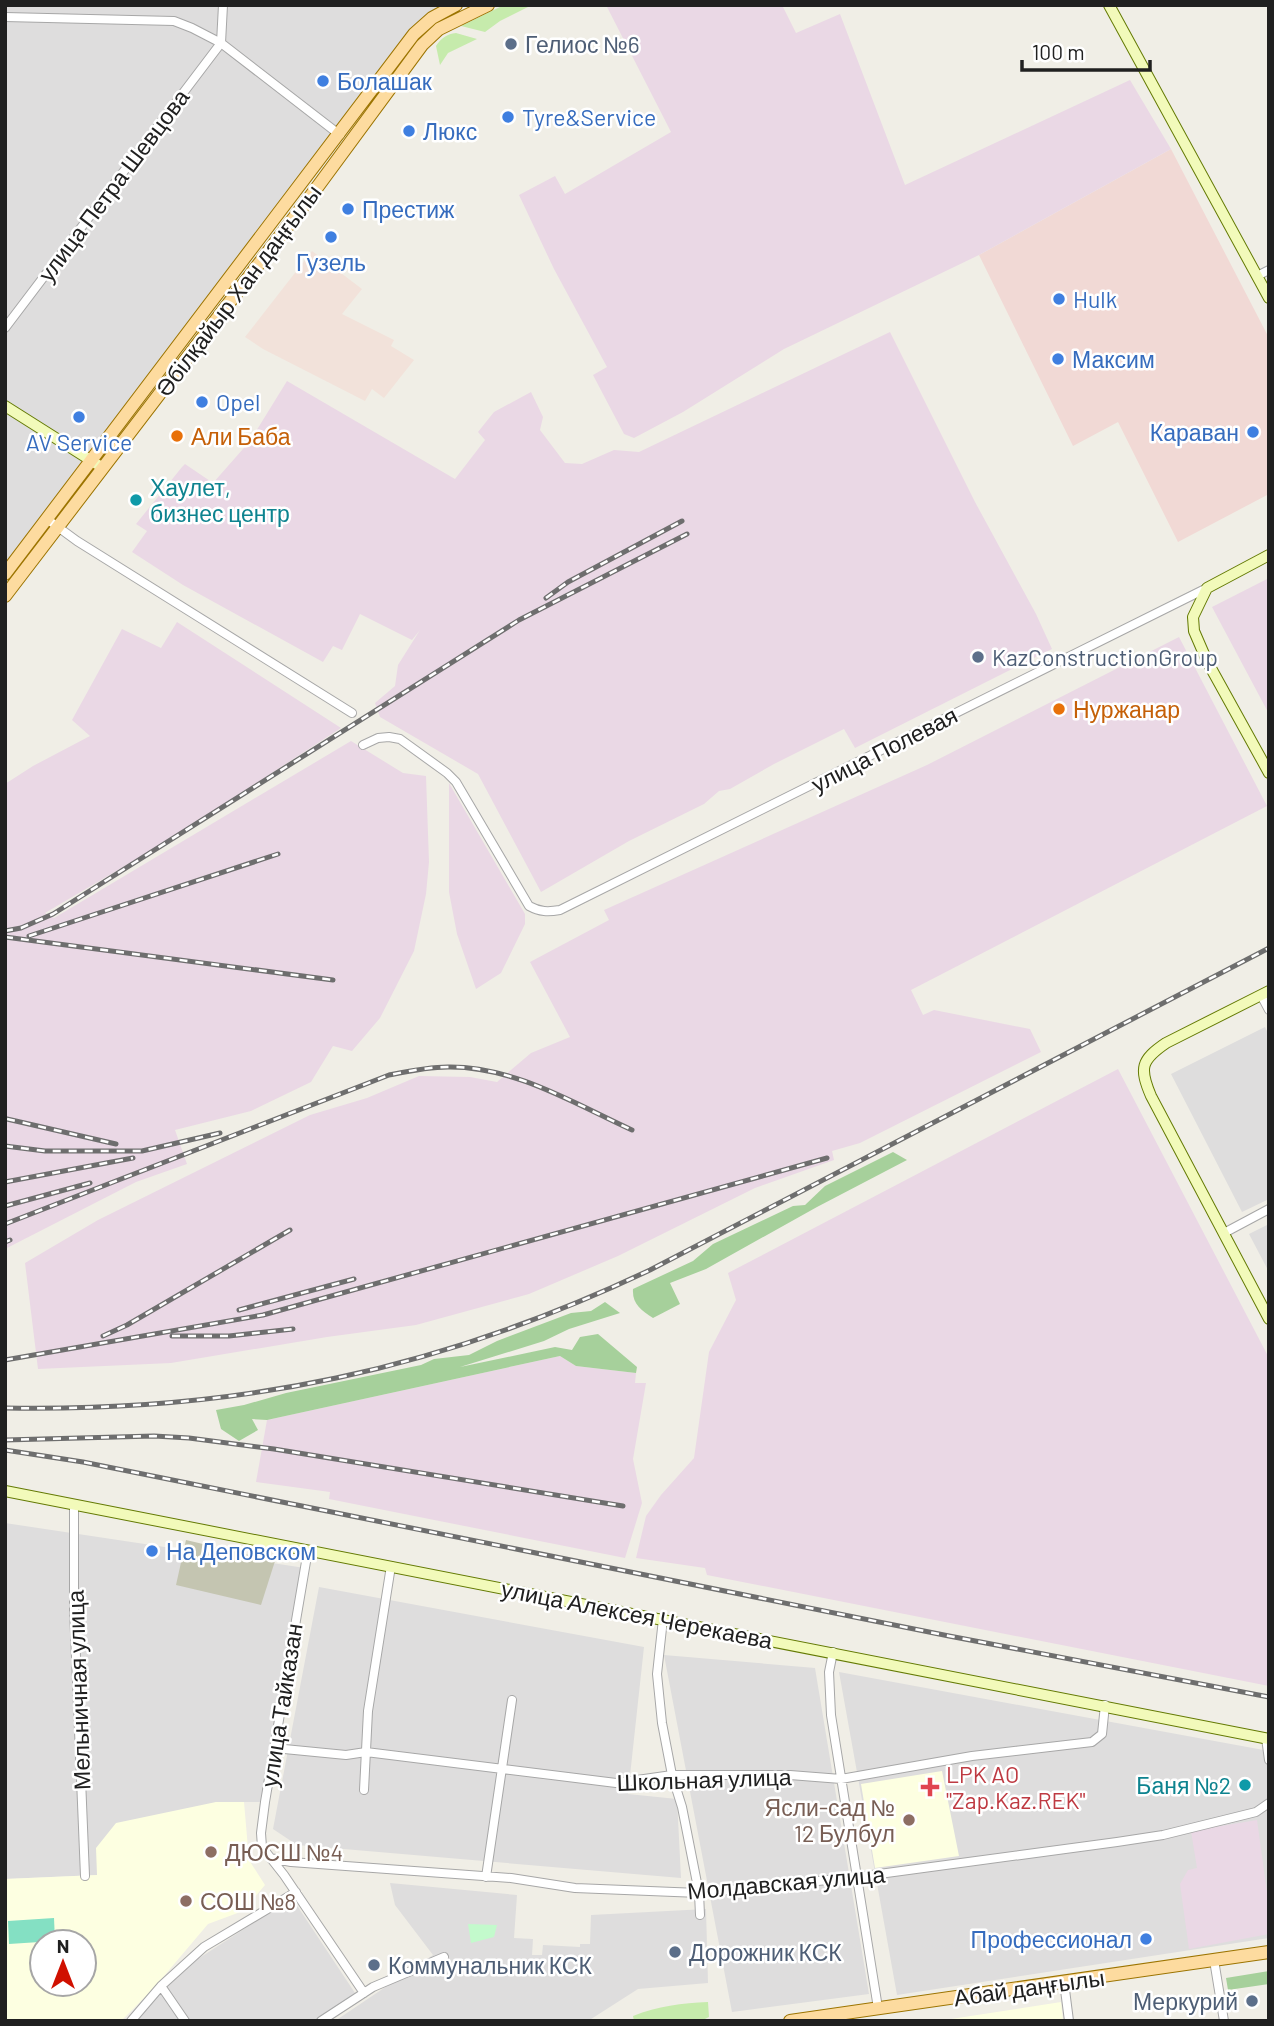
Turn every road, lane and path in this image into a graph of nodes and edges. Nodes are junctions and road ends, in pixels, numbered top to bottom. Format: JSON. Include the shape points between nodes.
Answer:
{"nodes":[{"id":1,"x":223,"y":5,"type":"edge"},
{"id":2,"x":456,"y":5,"type":"edge"},
{"id":3,"x":488,"y":5,"type":"edge"},
{"id":4,"x":1109,"y":5,"type":"edge"},
{"id":5,"x":439,"y":9,"type":"edge"},
{"id":6,"x":5,"y":18,"type":"edge"},
{"id":7,"x":447,"y":25,"type":"junction"},
{"id":8,"x":221,"y":43,"type":"junction"},
{"id":9,"x":344,"y":139,"type":"junction"},
{"id":10,"x":1269,"y":270,"type":"edge"},
{"id":11,"x":1257,"y":276,"type":"junction"},
{"id":12,"x":1269,"y":298,"type":"edge"},
{"id":13,"x":5,"y":328,"type":"edge"},
{"id":14,"x":5,"y":406,"type":"edge"},
{"id":15,"x":90,"y":462,"type":"junction"},
{"id":16,"x":103,"y":468,"type":"junction"},
{"id":17,"x":52,"y":523,"type":"junction"},
{"id":18,"x":1269,"y":555,"type":"edge"},
{"id":19,"x":5,"y":574,"type":"edge"},
{"id":20,"x":1207,"y":587,"type":"junction"},
{"id":21,"x":5,"y":596,"type":"edge"},
{"id":22,"x":352,"y":713,"type":"dead end"},
{"id":23,"x":363,"y":745,"type":"dead end"},
{"id":24,"x":1269,"y":773,"type":"edge"},
{"id":25,"x":1265,"y":993,"type":"edge"},
{"id":26,"x":1269,"y":1010,"type":"edge"},
{"id":27,"x":1269,"y":1209,"type":"edge"},
{"id":28,"x":1224,"y":1233,"type":"junction"},
{"id":29,"x":1269,"y":1319,"type":"edge"},
{"id":30,"x":5,"y":1491,"type":"edge"},
{"id":31,"x":74,"y":1504,"type":"junction"},
{"id":32,"x":308,"y":1550,"type":"junction"},
{"id":33,"x":391,"y":1566,"type":"junction"},
{"id":34,"x":663,"y":1619,"type":"junction"},
{"id":35,"x":833,"y":1653,"type":"junction"},
{"id":36,"x":512,"y":1700,"type":"dead end"},
{"id":37,"x":1105,"y":1706,"type":"junction"},
{"id":38,"x":1267,"y":1739,"type":"edge"},
{"id":39,"x":274,"y":1748,"type":"junction"},
{"id":40,"x":366,"y":1752,"type":"junction"},
{"id":41,"x":1269,"y":1760,"type":"edge"},
{"id":42,"x":504,"y":1770,"type":"junction"},
{"id":43,"x":672,"y":1776,"type":"junction"},
{"id":44,"x":841,"y":1779,"type":"junction"},
{"id":45,"x":365,"y":1790,"type":"dead end"},
{"id":46,"x":1269,"y":1803,"type":"edge"},
{"id":47,"x":270,"y":1858,"type":"junction"},
{"id":48,"x":85,"y":1876,"type":"dead end"},
{"id":49,"x":486,"y":1877,"type":"junction"},
{"id":50,"x":857,"y":1877,"type":"junction"},
{"id":51,"x":296,"y":1892,"type":"junction"},
{"id":52,"x":699,"y":1893,"type":"junction"},
{"id":53,"x":700,"y":1915,"type":"dead end"},
{"id":54,"x":1269,"y":1952,"type":"edge"},
{"id":55,"x":443,"y":1957,"type":"dead end"},
{"id":56,"x":1214,"y":1960,"type":"junction"},
{"id":57,"x":1063,"y":1982,"type":"junction"},
{"id":58,"x":161,"y":1986,"type":"junction"},
{"id":59,"x":365,"y":1993,"type":"junction"},
{"id":60,"x":878,"y":2008,"type":"junction"},
{"id":61,"x":131,"y":2021,"type":"edge"},
{"id":62,"x":185,"y":2021,"type":"edge"},
{"id":63,"x":321,"y":2021,"type":"edge"},
{"id":64,"x":790,"y":2021,"type":"edge"},
{"id":65,"x":1069,"y":2021,"type":"edge"},
{"id":66,"x":1224,"y":2021,"type":"edge"}],
"edges":[{"from":1,"to":8,"type":"street"},
{"from":2,"to":5,"type":"main road","name":"Әбілқайыр Хан даңғылы"},
{"from":3,"to":7,"type":"main road","name":"Әбілқайыр Хан даңғылы"},
{"from":4,"to":11,"type":"street"},
{"from":5,"to":7,"type":"street"},
{"from":5,"to":9,"type":"main road","name":"Әбілқайыр Хан даңғылы","via":[[414,34]]},
{"from":6,"to":8,"type":"street","via":[[174,21]]},
{"from":7,"to":9,"type":"main road","name":"Әбілқайыр Хан даңғылы","via":[[422,45]]},
{"from":8,"to":9,"type":"street"},
{"from":8,"to":13,"type":"street","name":"улица Петра Шевцова"},
{"from":9,"to":15,"type":"main road","name":"Әбілқайыр Хан даңғылы"},
{"from":9,"to":16,"type":"main road","name":"Әбілқайыр Хан даңғылы","via":[[310,197]]},
{"from":10,"to":11,"type":"street"},
{"from":11,"to":12,"type":"street"},
{"from":14,"to":15,"type":"street"},
{"from":15,"to":16,"type":"street"},
{"from":15,"to":17,"type":"main road","name":"Әбілқайыр Хан даңғылы"},
{"from":16,"to":17,"type":"main road","name":"Әбілқайыр Хан даңғылы"},
{"from":17,"to":19,"type":"main road","name":"Әбілқайыр Хан даңғылы"},
{"from":17,"to":21,"type":"main road","name":"Әбілқайыр Хан даңғылы"},
{"from":17,"to":22,"type":"street"},
{"from":18,"to":20,"type":"street"},
{"from":20,"to":23,"type":"street","name":"улица Полевая","via":[[561,910],[537,911],[529,906],[456,782],[436,763],[400,739],[377,738]]},
{"from":20,"to":24,"type":"street","via":[[1193,617],[1194,631]]},
{"from":25,"to":26,"type":"street"},
{"from":25,"to":28,"type":"street","via":[[1152,1053],[1145,1061],[1146,1083]]},
{"from":27,"to":28,"type":"street"},
{"from":28,"to":29,"type":"street"},
{"from":30,"to":31,"type":"street","name":"улица Алексея Черекаева"},
{"from":31,"to":32,"type":"street","name":"улица Алексея Черекаева"},
{"from":31,"to":48,"type":"street","name":"Мельничная улица"},
{"from":32,"to":33,"type":"street","name":"улица Алексея Черекаева"},
{"from":32,"to":39,"type":"street","name":"улица Тайказан"},
{"from":33,"to":34,"type":"street","name":"улица Алексея Черекаева"},
{"from":33,"to":40,"type":"street"},
{"from":34,"to":35,"type":"street","name":"улица Алексея Черекаева"},
{"from":34,"to":43,"type":"street","via":[[657,1674]]},
{"from":35,"to":37,"type":"street","name":"улица Алексея Черекаева"},
{"from":35,"to":44,"type":"street","via":[[831,1714]]},
{"from":36,"to":42,"type":"street"},
{"from":37,"to":38,"type":"street","name":"улица Алексея Черекаева"},
{"from":37,"to":44,"type":"street","name":"Школьная улица","via":[[1102,1734],[1092,1742]]},
{"from":38,"to":41,"type":"street"},
{"from":39,"to":40,"type":"street","name":"Школьная улица","via":[[346,1755]]},
{"from":39,"to":47,"type":"street","name":"улица Тайказан","via":[[261,1833],[262,1847]]},
{"from":40,"to":42,"type":"street","name":"Школьная улица"},
{"from":40,"to":45,"type":"street"},
{"from":42,"to":43,"type":"street","name":"Школьная улица","via":[[616,1783]]},
{"from":42,"to":49,"type":"street"},
{"from":43,"to":44,"type":"street","name":"Школьная улица"},
{"from":43,"to":52,"type":"street"},
{"from":44,"to":50,"type":"street"},
{"from":46,"to":50,"type":"street","name":"Молдавская улица","via":[[1256,1812],[1163,1835]]},
{"from":47,"to":49,"type":"street","name":"Молдавская улица"},
{"from":47,"to":51,"type":"street"},
{"from":49,"to":52,"type":"street","name":"Молдавская улица","via":[[575,1888]]},
{"from":50,"to":52,"type":"street","name":"Молдавская улица"},
{"from":50,"to":60,"type":"street"},
{"from":51,"to":58,"type":"street","via":[[204,1947]]},
{"from":51,"to":59,"type":"street"},
{"from":52,"to":53,"type":"street"},
{"from":54,"to":56,"type":"main road","name":"Абай даңғылы"},
{"from":55,"to":59,"type":"street"},
{"from":56,"to":57,"type":"main road","name":"Абай даңғылы"},
{"from":56,"to":66,"type":"street"},
{"from":57,"to":60,"type":"main road","name":"Абай даңғылы"},
{"from":57,"to":65,"type":"street"},
{"from":58,"to":61,"type":"street"},
{"from":58,"to":62,"type":"street"},
{"from":59,"to":63,"type":"street"},
{"from":60,"to":64,"type":"main road","name":"Абай даңғылы"}]}
